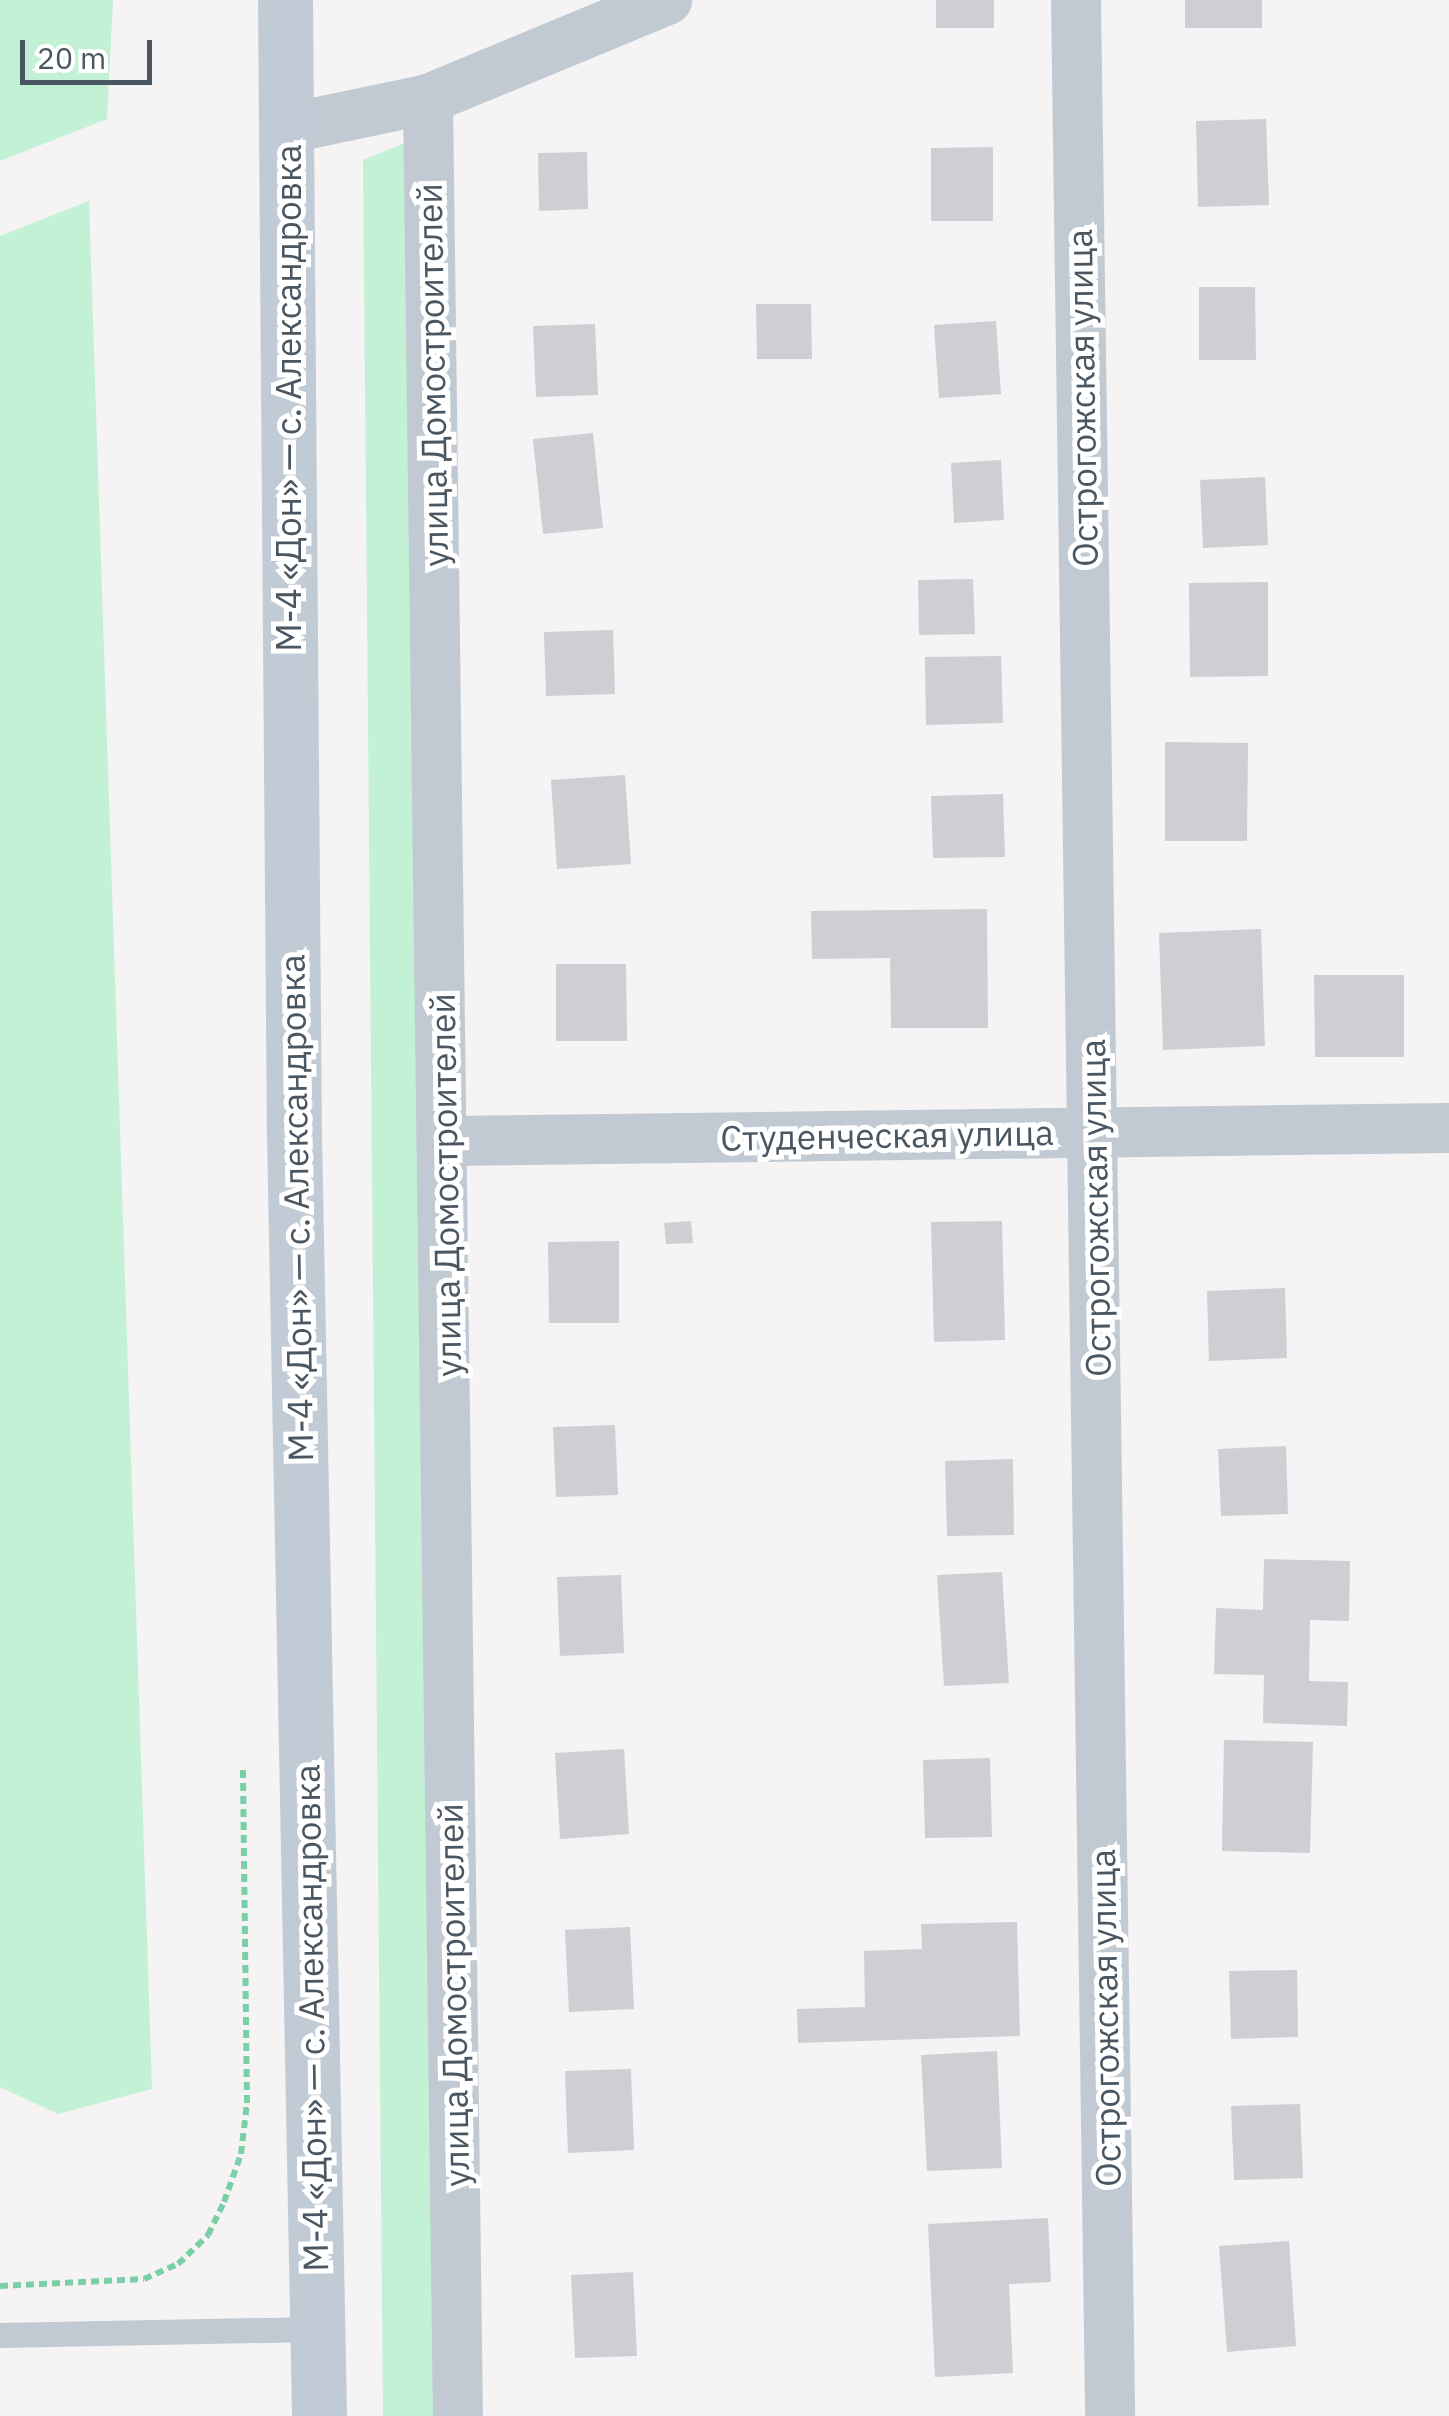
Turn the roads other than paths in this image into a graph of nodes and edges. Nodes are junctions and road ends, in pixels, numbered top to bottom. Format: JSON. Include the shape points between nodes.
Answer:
{"nodes":[{"id":1,"x":284,"y":0,"type":"edge"},
{"id":2,"x":668,"y":0,"type":"edge"},
{"id":3,"x":1076,"y":0,"type":"edge"},
{"id":4,"x":428,"y":99,"type":"junction"},
{"id":5,"x":285,"y":128,"type":"junction"},
{"id":6,"x":1449,"y":1128,"type":"edge"},
{"id":7,"x":1094,"y":1132,"type":"junction"},
{"id":8,"x":445,"y":1140,"type":"junction"},
{"id":9,"x":317,"y":2329,"type":"junction"},
{"id":10,"x":0,"y":2335,"type":"edge"},
{"id":11,"x":319,"y":2416,"type":"edge"},
{"id":12,"x":458,"y":2416,"type":"edge"},
{"id":13,"x":1110,"y":2416,"type":"edge"}],
"edges":[{"from":1,"to":5,"type":"main road","name":"М-4 «Дон» — с. Александровка"},
{"from":2,"to":4,"type":"street"},
{"from":3,"to":7,"type":"street","name":"Острогожская улица"},
{"from":4,"to":5,"type":"street"},
{"from":4,"to":8,"type":"street","name":"улица Домостроителей"},
{"from":5,"to":9,"type":"main road","name":"М-4 «Дон» — с. Александровка","via":[[294,1155]]},
{"from":6,"to":7,"type":"street","name":"Студенческая улица"},
{"from":7,"to":8,"type":"street","name":"Студенческая улица"},
{"from":7,"to":13,"type":"street","name":"Острогожская улица"},
{"from":8,"to":12,"type":"street","name":"улица Домостроителей"},
{"from":9,"to":10,"type":"lane"},
{"from":9,"to":11,"type":"main road","name":"М-4 «Дон» — с. Александровка"}]}
